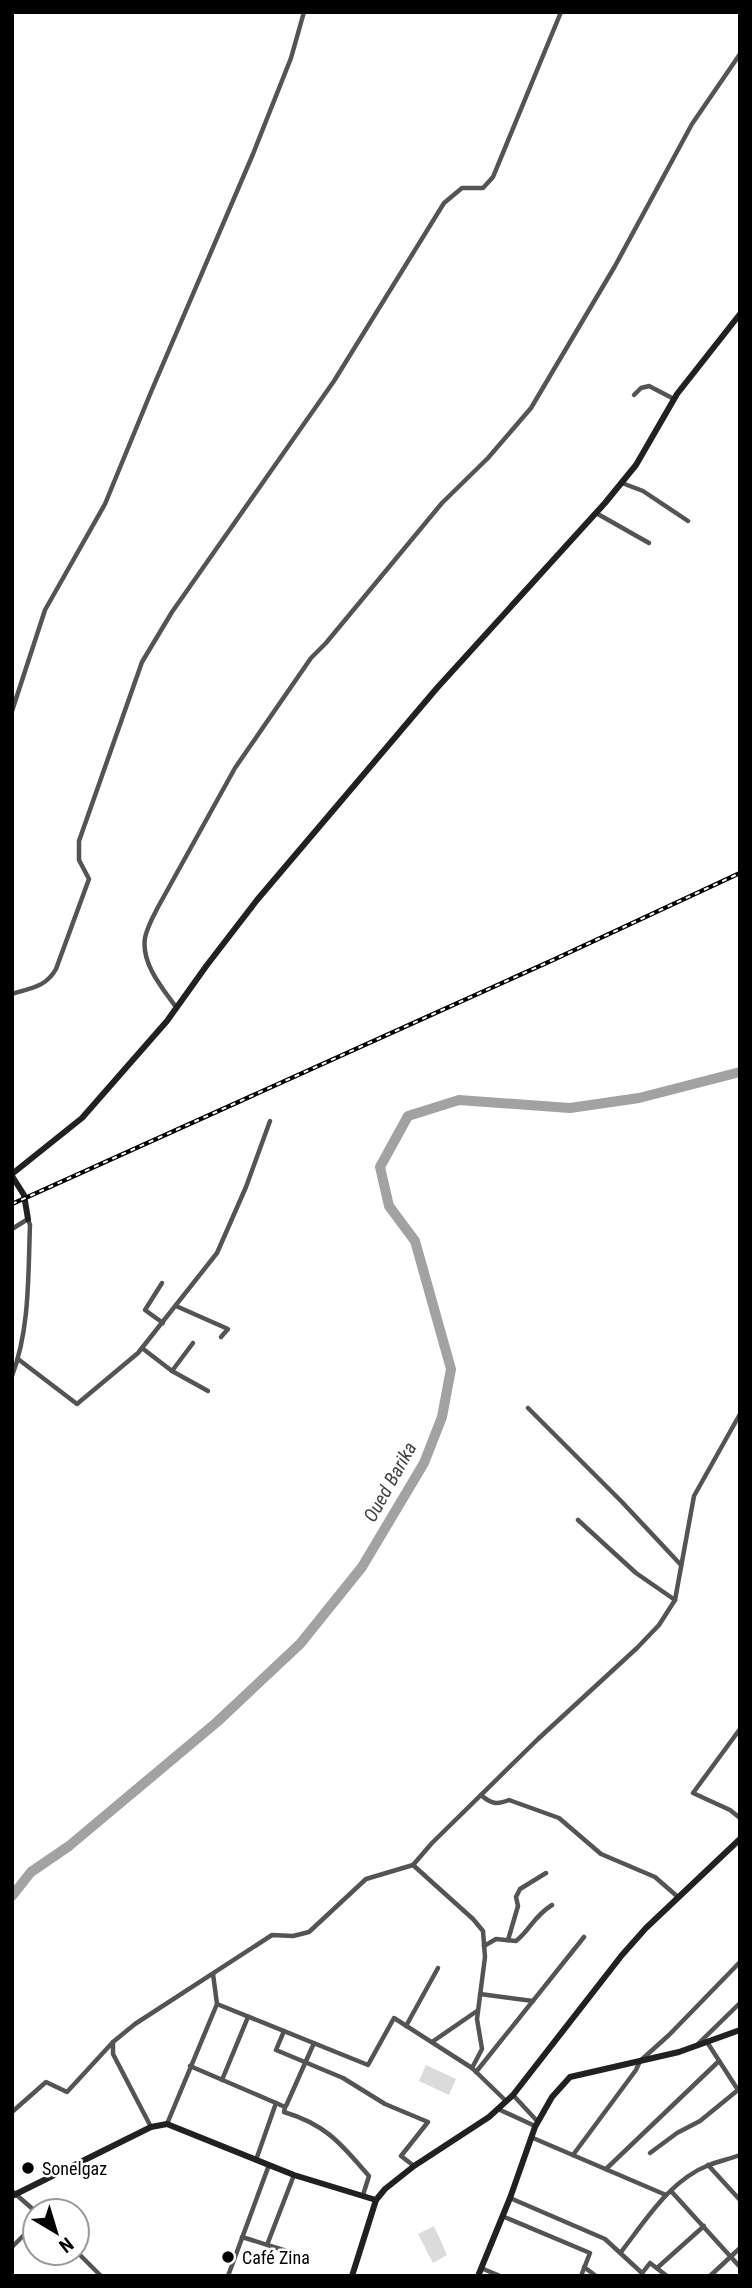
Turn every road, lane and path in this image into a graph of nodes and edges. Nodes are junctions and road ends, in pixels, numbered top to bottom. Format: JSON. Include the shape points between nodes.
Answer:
{"nodes":[{"id":1,"x":304,"y":12,"type":"edge"},
{"id":2,"x":561,"y":12,"type":"edge"},
{"id":3,"x":740,"y":54,"type":"edge"},
{"id":4,"x":740,"y":314,"type":"edge"},
{"id":5,"x":634,"y":395,"type":"dead end"},
{"id":6,"x":674,"y":399,"type":"junction"},
{"id":7,"x":622,"y":482,"type":"junction"},
{"id":8,"x":596,"y":513,"type":"junction"},
{"id":9,"x":688,"y":521,"type":"dead end"},
{"id":10,"x":649,"y":543,"type":"dead end"},
{"id":11,"x":12,"y":711,"type":"edge"},
{"id":12,"x":12,"y":994,"type":"edge"},
{"id":13,"x":176,"y":1007,"type":"junction"},
{"id":14,"x":270,"y":1121,"type":"dead end"},
{"id":15,"x":12,"y":1175,"type":"edge"},
{"id":16,"x":28,"y":1219,"type":"junction"},
{"id":17,"x":12,"y":1229,"type":"edge"},
{"id":18,"x":162,"y":1283,"type":"dead end"},
{"id":19,"x":176,"y":1306,"type":"junction"},
{"id":20,"x":163,"y":1323,"type":"junction"},
{"id":21,"x":221,"y":1337,"type":"dead end"},
{"id":22,"x":192,"y":1343,"type":"dead end"},
{"id":23,"x":142,"y":1348,"type":"junction"},
{"id":24,"x":18,"y":1359,"type":"junction"},
{"id":25,"x":172,"y":1371,"type":"junction"},
{"id":26,"x":12,"y":1376,"type":"edge"},
{"id":27,"x":208,"y":1391,"type":"dead end"},
{"id":28,"x":528,"y":1408,"type":"dead end"},
{"id":29,"x":740,"y":1414,"type":"edge"},
{"id":30,"x":578,"y":1520,"type":"dead end"},
{"id":31,"x":681,"y":1566,"type":"junction"},
{"id":32,"x":675,"y":1600,"type":"junction"},
{"id":33,"x":740,"y":1729,"type":"edge"},
{"id":34,"x":481,"y":1795,"type":"junction"},
{"id":35,"x":740,"y":1818,"type":"edge"},
{"id":36,"x":740,"y":1839,"type":"edge"},
{"id":37,"x":413,"y":1865,"type":"junction"},
{"id":38,"x":546,"y":1872,"type":"dead end"},
{"id":39,"x":678,"y":1897,"type":"junction"},
{"id":40,"x":552,"y":1905,"type":"dead end"},
{"id":41,"x":584,"y":1937,"type":"dead end"},
{"id":42,"x":508,"y":1940,"type":"junction"},
{"id":43,"x":484,"y":1946,"type":"junction"},
{"id":44,"x":740,"y":1962,"type":"edge"},
{"id":45,"x":439,"y":1968,"type":"dead end"},
{"id":46,"x":213,"y":1974,"type":"junction"},
{"id":47,"x":480,"y":1994,"type":"junction"},
{"id":48,"x":533,"y":2001,"type":"junction"},
{"id":49,"x":740,"y":2003,"type":"edge"},
{"id":50,"x":218,"y":2004,"type":"junction"},
{"id":51,"x":478,"y":2010,"type":"junction"},
{"id":52,"x":248,"y":2017,"type":"junction"},
{"id":53,"x":406,"y":2026,"type":"junction"},
{"id":54,"x":740,"y":2030,"type":"edge"},
{"id":55,"x":284,"y":2031,"type":"junction"},
{"id":56,"x":113,"y":2042,"type":"junction"},
{"id":57,"x":432,"y":2042,"type":"junction"},
{"id":58,"x":707,"y":2042,"type":"junction"},
{"id":59,"x":314,"y":2043,"type":"junction"},
{"id":60,"x":695,"y":2047,"type":"junction"},
{"id":61,"x":640,"y":2061,"type":"junction"},
{"id":62,"x":719,"y":2061,"type":"junction"},
{"id":63,"x":304,"y":2062,"type":"junction"},
{"id":64,"x":190,"y":2066,"type":"junction"},
{"id":65,"x":474,"y":2070,"type":"junction"},
{"id":66,"x":222,"y":2080,"type":"junction"},
{"id":67,"x":739,"y":2091,"type":"edge"},
{"id":68,"x":513,"y":2095,"type":"junction"},
{"id":69,"x":506,"y":2101,"type":"junction"},
{"id":70,"x":276,"y":2103,"type":"junction"},
{"id":71,"x":285,"y":2107,"type":"junction"},
{"id":72,"x":498,"y":2109,"type":"junction"},
{"id":73,"x":12,"y":2112,"type":"edge"},
{"id":74,"x":167,"y":2124,"type":"junction"},
{"id":75,"x":537,"y":2124,"type":"junction"},
{"id":76,"x":151,"y":2127,"type":"junction"},
{"id":77,"x":533,"y":2138,"type":"junction"},
{"id":78,"x":650,"y":2153,"type":"dead end"},
{"id":79,"x":573,"y":2155,"type":"junction"},
{"id":80,"x":740,"y":2155,"type":"edge"},
{"id":81,"x":256,"y":2160,"type":"junction"},
{"id":82,"x":269,"y":2165,"type":"junction"},
{"id":83,"x":708,"y":2165,"type":"junction"},
{"id":84,"x":414,"y":2166,"type":"junction"},
{"id":85,"x":606,"y":2169,"type":"junction"},
{"id":86,"x":294,"y":2175,"type":"junction"},
{"id":87,"x":13,"y":2193,"type":"edge"},
{"id":88,"x":669,"y":2193,"type":"junction"},
{"id":89,"x":363,"y":2195,"type":"junction"},
{"id":90,"x":510,"y":2199,"type":"junction"},
{"id":91,"x":376,"y":2200,"type":"junction"},
{"id":92,"x":740,"y":2200,"type":"edge"},
{"id":93,"x":501,"y":2216,"type":"junction"},
{"id":94,"x":704,"y":2226,"type":"junction"},
{"id":95,"x":242,"y":2236,"type":"junction"},
{"id":96,"x":267,"y":2245,"type":"junction"},
{"id":97,"x":740,"y":2248,"type":"edge"},
{"id":98,"x":621,"y":2252,"type":"junction"},
{"id":99,"x":293,"y":2253,"type":"dead end"},
{"id":100,"x":730,"y":2256,"type":"junction"},
{"id":101,"x":481,"y":2267,"type":"junction"},
{"id":102,"x":584,"y":2267,"type":"junction"},
{"id":103,"x":740,"y":2267,"type":"edge"},
{"id":104,"x":657,"y":2268,"type":"junction"},
{"id":105,"x":641,"y":2274,"type":"edge"},
{"id":106,"x":228,"y":2276,"type":"edge"},
{"id":107,"x":352,"y":2276,"type":"edge"},
{"id":108,"x":478,"y":2276,"type":"edge"},
{"id":109,"x":500,"y":2276,"type":"edge"},
{"id":110,"x":581,"y":2276,"type":"edge"},
{"id":111,"x":596,"y":2276,"type":"edge"},
{"id":112,"x":667,"y":2276,"type":"edge"},
{"id":113,"x":710,"y":2276,"type":"edge"}],
"edges":[{"from":1,"to":11,"type":"street","via":[[253,154],[106,504],[45,610]]},
{"from":2,"to":12,"type":"street","via":[[493,177],[483,188],[462,188],[444,203],[334,381],[142,662],[79,841],[79,860],[89,879],[56,969],[42,985]]},
{"from":3,"to":13,"type":"street","via":[[692,124],[531,408],[442,503],[311,658],[234,768],[158,907],[145,940],[151,967]]},
{"from":4,"to":6,"type":"street"},
{"from":5,"to":6,"type":"street","via":[[649,386]]},
{"from":6,"to":7,"type":"street"},
{"from":7,"to":8,"type":"street"},
{"from":7,"to":9,"type":"street"},
{"from":8,"to":10,"type":"street"},
{"from":8,"to":13,"type":"street","via":[[437,688],[257,900]]},
{"from":13,"to":15,"type":"street","via":[[82,1118]]},
{"from":14,"to":19,"type":"street","via":[[217,1253]]},
{"from":15,"to":16,"type":"street","via":[[24,1195]]},
{"from":16,"to":17,"type":"street"},
{"from":16,"to":24,"type":"street","via":[[28,1285]]},
{"from":18,"to":20,"type":"street","via":[[145,1310]]},
{"from":19,"to":20,"type":"street"},
{"from":19,"to":21,"type":"street","via":[[228,1329]]},
{"from":20,"to":23,"type":"street"},
{"from":22,"to":25,"type":"street"},
{"from":23,"to":24,"type":"street","via":[[76,1404]]},
{"from":23,"to":25,"type":"street"},
{"from":24,"to":26,"type":"street"},
{"from":25,"to":27,"type":"street"},
{"from":28,"to":31,"type":"street"},
{"from":29,"to":31,"type":"street","via":[[694,1496]]},
{"from":30,"to":32,"type":"street","via":[[636,1573]]},
{"from":31,"to":32,"type":"street"},
{"from":32,"to":34,"type":"street","via":[[637,1648]]},
{"from":33,"to":35,"type":"street","via":[[693,1793]]},
{"from":34,"to":37,"type":"street"},
{"from":34,"to":39,"type":"street","via":[[492,1803],[509,1800],[559,1818],[601,1854],[655,1877]]},
{"from":36,"to":39,"type":"street"},
{"from":37,"to":43,"type":"street","via":[[473,1919],[483,1931]]},
{"from":37,"to":46,"type":"street","via":[[366,1879],[309,1932],[272,1935]]},
{"from":38,"to":42,"type":"street","via":[[516,1896],[518,1906]]},
{"from":39,"to":68,"type":"street","via":[[622,1955]]},
{"from":40,"to":42,"type":"street","via":[[534,1918],[525,1934],[516,1941]]},
{"from":41,"to":48,"type":"street"},
{"from":42,"to":43,"type":"street"},
{"from":43,"to":47,"type":"street"},
{"from":44,"to":61,"type":"street"},
{"from":45,"to":53,"type":"street"},
{"from":46,"to":50,"type":"street"},
{"from":46,"to":56,"type":"street"},
{"from":47,"to":48,"type":"street"},
{"from":47,"to":51,"type":"street"},
{"from":48,"to":65,"type":"street"},
{"from":49,"to":60,"type":"street"},
{"from":50,"to":52,"type":"street"},
{"from":50,"to":64,"type":"street"},
{"from":51,"to":57,"type":"street"},
{"from":51,"to":65,"type":"street","via":[[482,2049]]},
{"from":52,"to":55,"type":"street"},
{"from":52,"to":66,"type":"street"},
{"from":53,"to":57,"type":"street"},
{"from":53,"to":59,"type":"street","via":[[394,2018],[368,2065]]},
{"from":54,"to":58,"type":"street"},
{"from":55,"to":59,"type":"street"},
{"from":55,"to":63,"type":"street","via":[[276,2050]]},
{"from":56,"to":73,"type":"street","via":[[67,2092],[46,2082]]},
{"from":56,"to":76,"type":"street","via":[[113,2054]]},
{"from":57,"to":65,"type":"street"},
{"from":58,"to":60,"type":"street"},
{"from":58,"to":62,"type":"street"},
{"from":59,"to":63,"type":"street"},
{"from":60,"to":61,"type":"street"},
{"from":61,"to":75,"type":"street","via":[[570,2077]]},
{"from":61,"to":79,"type":"street"},
{"from":62,"to":67,"type":"street"},
{"from":62,"to":85,"type":"street"},
{"from":63,"to":71,"type":"street"},
{"from":63,"to":84,"type":"street","via":[[428,2122],[401,2156]]},
{"from":64,"to":66,"type":"street"},
{"from":64,"to":74,"type":"street"},
{"from":65,"to":69,"type":"street"},
{"from":66,"to":70,"type":"street"},
{"from":67,"to":78,"type":"street"},
{"from":68,"to":69,"type":"street"},
{"from":68,"to":75,"type":"street"},
{"from":69,"to":72,"type":"street"},
{"from":70,"to":71,"type":"street"},
{"from":70,"to":81,"type":"street"},
{"from":71,"to":89,"type":"street","via":[[284,2112],[308,2119],[339,2141],[369,2176]]},
{"from":72,"to":75,"type":"street"},
{"from":72,"to":84,"type":"street"},
{"from":74,"to":76,"type":"street"},
{"from":74,"to":81,"type":"street"},
{"from":75,"to":77,"type":"street"},
{"from":76,"to":87,"type":"street","via":[[40,2184]]},
{"from":77,"to":79,"type":"street"},
{"from":77,"to":90,"type":"street"},
{"from":79,"to":85,"type":"street"},
{"from":80,"to":83,"type":"street"},
{"from":81,"to":82,"type":"street"},
{"from":82,"to":86,"type":"street"},
{"from":82,"to":95,"type":"street"},
{"from":83,"to":88,"type":"street"},
{"from":83,"to":92,"type":"street"},
{"from":84,"to":91,"type":"street"},
{"from":85,"to":88,"type":"street"},
{"from":86,"to":89,"type":"street"},
{"from":86,"to":96,"type":"street"},
{"from":88,"to":94,"type":"street"},
{"from":88,"to":98,"type":"street"},
{"from":89,"to":91,"type":"street"},
{"from":90,"to":93,"type":"street"},
{"from":90,"to":98,"type":"street","via":[[605,2239]]},
{"from":91,"to":107,"type":"street"},
{"from":93,"to":101,"type":"street"},
{"from":93,"to":102,"type":"street","via":[[590,2253]]},
{"from":94,"to":100,"type":"street"},
{"from":94,"to":104,"type":"street"},
{"from":95,"to":96,"type":"street"},
{"from":95,"to":106,"type":"street"},
{"from":96,"to":99,"type":"street"},
{"from":97,"to":100,"type":"street"},
{"from":98,"to":105,"type":"street"},
{"from":100,"to":103,"type":"street"},
{"from":100,"to":113,"type":"street"},
{"from":101,"to":108,"type":"street"},
{"from":101,"to":109,"type":"street"},
{"from":102,"to":110,"type":"street"},
{"from":102,"to":111,"type":"street"},
{"from":104,"to":105,"type":"street","via":[[650,2263]]},
{"from":104,"to":112,"type":"street"}]}
